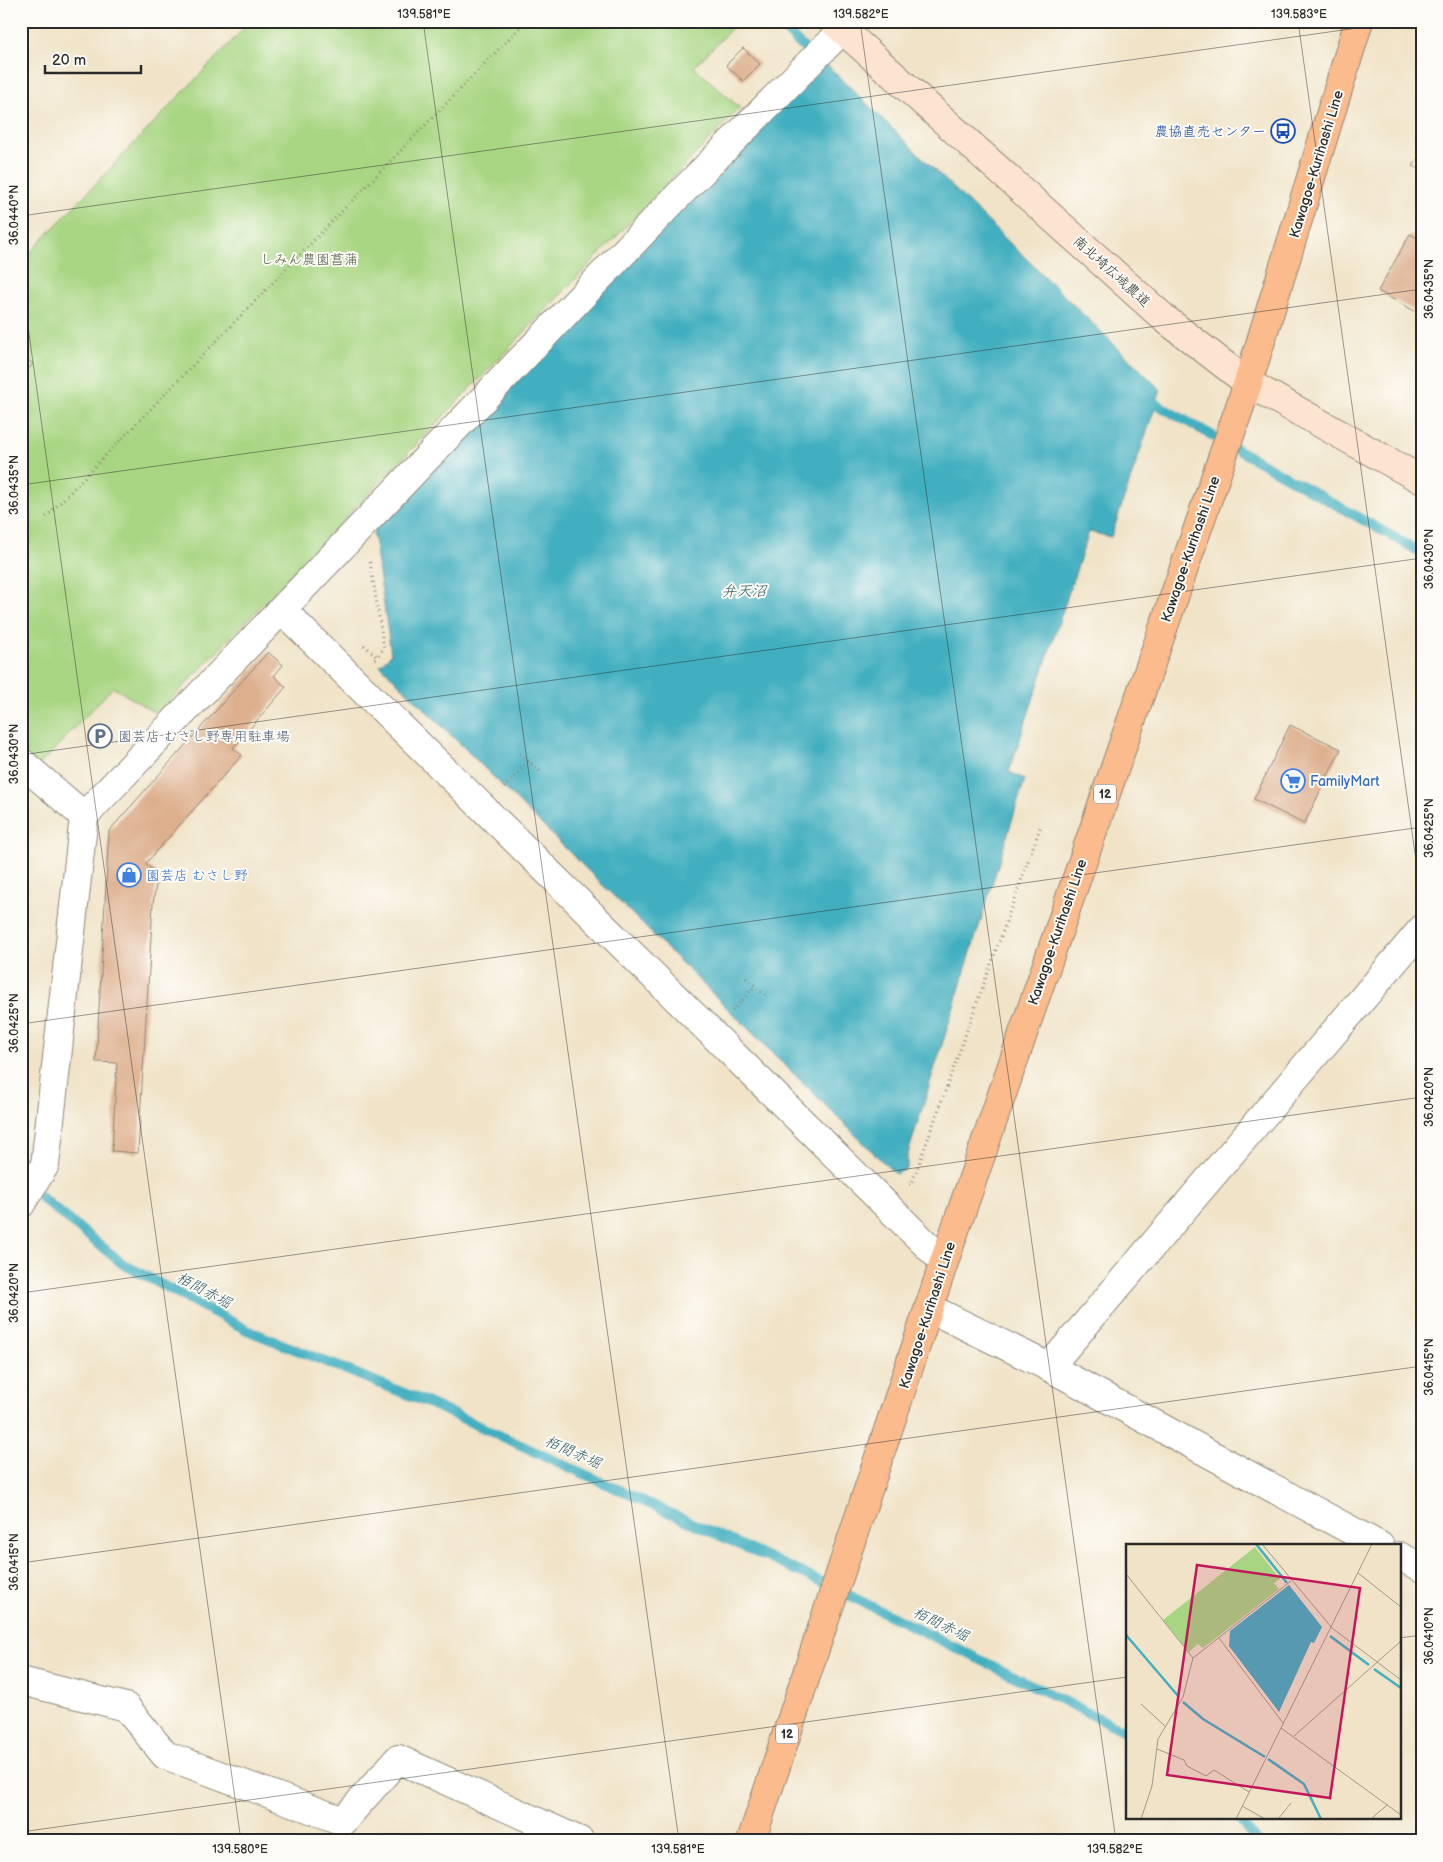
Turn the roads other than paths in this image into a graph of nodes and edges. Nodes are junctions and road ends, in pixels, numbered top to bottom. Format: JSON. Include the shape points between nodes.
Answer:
{"nodes":[{"id":1,"x":1360,"y":21,"type":"edge"},
{"id":2,"x":837,"y":26,"type":"edge"},
{"id":3,"x":1248,"y":383,"type":"junction"},
{"id":4,"x":1422,"y":480,"type":"edge"},
{"id":5,"x":282,"y":610,"type":"junction"},
{"id":6,"x":21,"y":762,"type":"edge"},
{"id":7,"x":84,"y":816,"type":"junction"},
{"id":8,"x":1422,"y":929,"type":"edge"},
{"id":9,"x":21,"y":1204,"type":"edge"},
{"id":10,"x":944,"y":1262,"type":"junction"},
{"id":11,"x":929,"y":1308,"type":"junction"},
{"id":12,"x":1049,"y":1367,"type":"junction"},
{"id":13,"x":1376,"y":1544,"type":"edge"},
{"id":14,"x":1400,"y":1557,"type":"edge"},
{"id":15,"x":1422,"y":1568,"type":"edge"},
{"id":16,"x":21,"y":1681,"type":"edge"},
{"id":17,"x":580,"y":1841,"type":"edge"},
{"id":18,"x":751,"y":1841,"type":"edge"}],
"edges":[{"from":1,"to":3,"type":"main road","name":"Kawagoe-Kurihashi Line","number":"12"},
{"from":2,"to":3,"type":"street","name":"南北埼広域農道","via":[[1165,319]]},
{"from":2,"to":5,"type":"street"},
{"from":3,"to":4,"type":"street","name":"南北埼広域農道"},
{"from":3,"to":10,"type":"main road","name":"Kawagoe-Kurihashi Line","number":"12"},
{"from":5,"to":7,"type":"street"},
{"from":5,"to":10,"type":"street"},
{"from":6,"to":7,"type":"street"},
{"from":7,"to":9,"type":"street","via":[[45,1165]]},
{"from":8,"to":12,"type":"street"},
{"from":10,"to":11,"type":"main road","name":"Kawagoe-Kurihashi Line","number":"12"},
{"from":11,"to":12,"type":"street"},
{"from":11,"to":18,"type":"main road","name":"Kawagoe-Kurihashi Line","number":"12"},
{"from":12,"to":13,"type":"street"},
{"from":14,"to":15,"type":"street"},
{"from":16,"to":17,"type":"street","via":[[126,1708],[165,1755],[343,1821],[398,1759]]}]}
